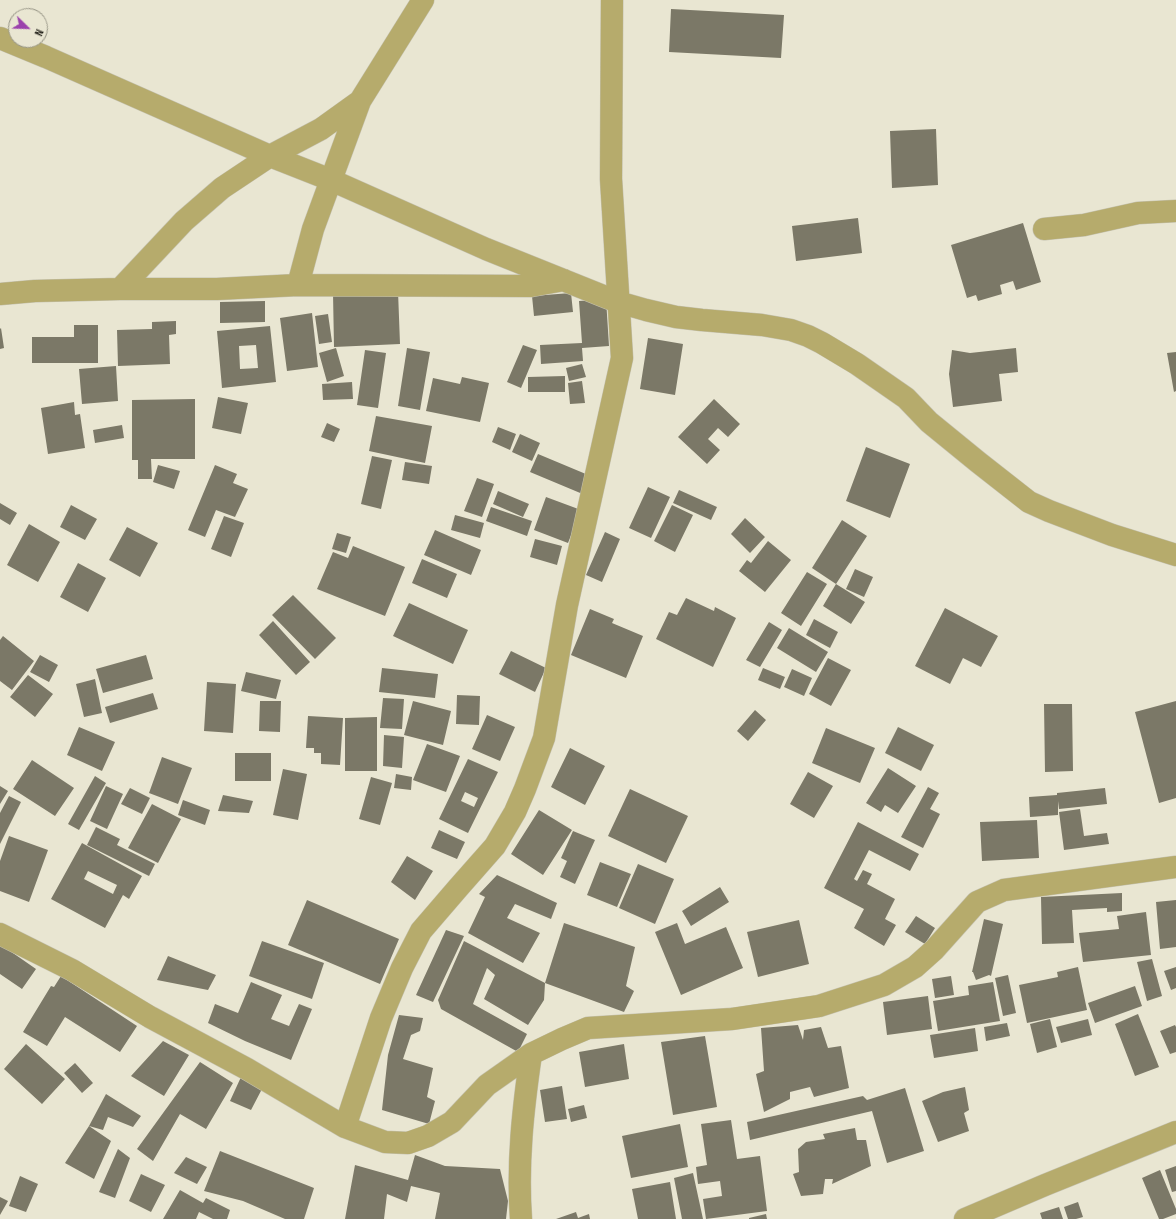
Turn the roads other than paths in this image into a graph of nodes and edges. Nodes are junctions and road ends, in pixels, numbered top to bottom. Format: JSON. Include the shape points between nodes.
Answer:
{"nodes":[{"id":1,"x":423,"y":0,"type":"edge"},
{"id":2,"x":612,"y":0,"type":"edge"},
{"id":3,"x":0,"y":38,"type":"edge"},
{"id":4,"x":360,"y":101,"type":"junction"},
{"id":5,"x":270,"y":156,"type":"junction"},
{"id":6,"x":331,"y":180,"type":"junction"},
{"id":7,"x":1176,"y":210,"type":"edge"},
{"id":8,"x":1044,"y":229,"type":"dead end"},
{"id":9,"x":564,"y":280,"type":"junction"},
{"id":10,"x":298,"y":285,"type":"junction"},
{"id":11,"x":120,"y":289,"type":"junction"},
{"id":12,"x":0,"y":294,"type":"edge"},
{"id":13,"x":618,"y":302,"type":"junction"},
{"id":14,"x":1176,"y":555,"type":"edge"},
{"id":15,"x":1176,"y":867,"type":"edge"},
{"id":16,"x":0,"y":934,"type":"edge"},
{"id":17,"x":531,"y":1054,"type":"junction"},
{"id":18,"x":345,"y":1126,"type":"junction"},
{"id":19,"x":1176,"y":1132,"type":"edge"},
{"id":20,"x":998,"y":1213,"type":"edge"},
{"id":21,"x":521,"y":1219,"type":"edge"},
{"id":22,"x":965,"y":1219,"type":"edge"}],
"edges":[{"from":1,"to":4,"type":"street"},
{"from":2,"to":13,"type":"street","via":[[611,179]]},
{"from":3,"to":5,"type":"street"},
{"from":4,"to":5,"type":"street","via":[[321,129]]},
{"from":4,"to":6,"type":"street"},
{"from":5,"to":6,"type":"street"},
{"from":5,"to":11,"type":"street","via":[[222,188],[184,221]]},
{"from":6,"to":9,"type":"street","via":[[486,249]]},
{"from":6,"to":10,"type":"street","via":[[313,229]]},
{"from":7,"to":8,"type":"street","via":[[1138,213],[1084,225]]},
{"from":9,"to":10,"type":"street","via":[[530,286]]},
{"from":9,"to":13,"type":"street"},
{"from":10,"to":11,"type":"street","via":[[217,289]]},
{"from":11,"to":12,"type":"street"},
{"from":13,"to":14,"type":"street","via":[[676,317],[791,330],[808,336],[857,364],[906,398],[929,422],[1029,502],[1112,535]]},
{"from":13,"to":18,"type":"street","via":[[622,358],[567,605],[544,738],[526,789],[495,846],[421,931],[402,968],[381,1018]]},
{"from":15,"to":17,"type":"street","via":[[1004,890],[978,902],[915,967],[884,985],[819,1006],[732,1019],[588,1028]]},
{"from":16,"to":18,"type":"street","via":[[72,970],[150,1017]]},
{"from":17,"to":18,"type":"street","via":[[487,1085],[452,1122],[428,1136],[408,1143],[385,1142]]},
{"from":17,"to":21,"type":"street","via":[[521,1132]]},
{"from":19,"to":20,"type":"street","via":[[1045,1185]]},
{"from":20,"to":22,"type":"street"}]}
